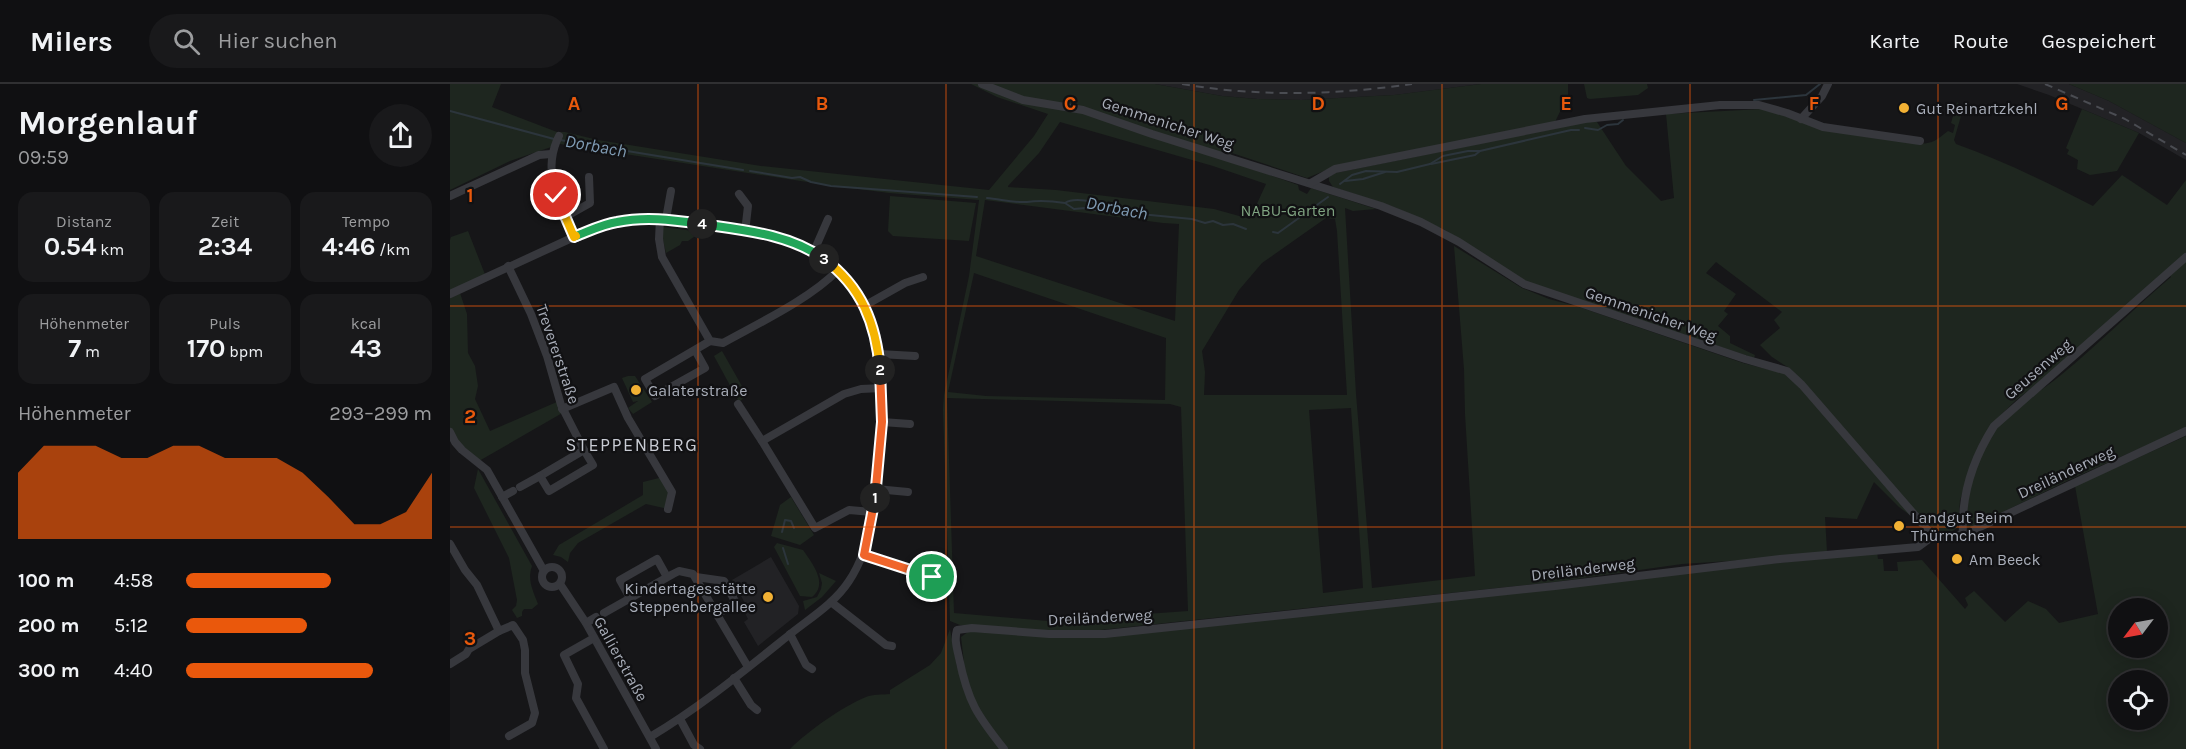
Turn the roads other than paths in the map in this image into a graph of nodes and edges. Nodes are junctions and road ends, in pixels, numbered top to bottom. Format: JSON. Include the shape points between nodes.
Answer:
{"nodes":[{"id":1,"x":981,"y":84,"type":"edge"},
{"id":2,"x":1828,"y":84,"type":"edge"},
{"id":3,"x":1801,"y":119,"type":"junction"},
{"id":4,"x":559,"y":136,"type":"dead end"},
{"id":5,"x":1920,"y":141,"type":"dead end"},
{"id":6,"x":553,"y":150,"type":"junction"},
{"id":7,"x":589,"y":177,"type":"dead end"},
{"id":8,"x":1311,"y":183,"type":"junction"},
{"id":9,"x":671,"y":191,"type":"dead end"},
{"id":10,"x":739,"y":194,"type":"dead end"},
{"id":11,"x":450,"y":196,"type":"edge"},
{"id":12,"x":565,"y":217,"type":"junction"},
{"id":13,"x":663,"y":219,"type":"junction"},
{"id":14,"x":828,"y":219,"type":"dead end"},
{"id":15,"x":745,"y":232,"type":"junction"},
{"id":16,"x":574,"y":237,"type":"junction"},
{"id":17,"x":814,"y":251,"type":"junction"},
{"id":18,"x":2186,"y":257,"type":"edge"},
{"id":19,"x":508,"y":266,"type":"junction"},
{"id":20,"x":838,"y":270,"type":"junction"},
{"id":21,"x":924,"y":277,"type":"dead end"},
{"id":22,"x":450,"y":294,"type":"edge"},
{"id":23,"x":864,"y":306,"type":"junction"},
{"id":24,"x":710,"y":341,"type":"junction"},
{"id":25,"x":695,"y":350,"type":"junction"},
{"id":26,"x":879,"y":354,"type":"junction"},
{"id":27,"x":915,"y":356,"type":"dead end"},
{"id":28,"x":882,"y":387,"type":"junction"},
{"id":29,"x":738,"y":404,"type":"dead end"},
{"id":30,"x":562,"y":409,"type":"junction"},
{"id":31,"x":882,"y":422,"type":"junction"},
{"id":32,"x":910,"y":424,"type":"dead end"},
{"id":33,"x":2186,"y":431,"type":"edge"},
{"id":34,"x":450,"y":432,"type":"edge"},
{"id":35,"x":762,"y":441,"type":"junction"},
{"id":36,"x":584,"y":450,"type":"junction"},
{"id":37,"x":540,"y":476,"type":"junction"},
{"id":38,"x":876,"y":489,"type":"junction"},
{"id":39,"x":908,"y":492,"type":"dead end"},
{"id":40,"x":502,"y":497,"type":"junction"},
{"id":41,"x":668,"y":509,"type":"dead end"},
{"id":42,"x":872,"y":512,"type":"junction"},
{"id":43,"x":1963,"y":534,"type":"junction"},
{"id":44,"x":1933,"y":536,"type":"junction"},
{"id":45,"x":450,"y":544,"type":"edge"},
{"id":46,"x":864,"y":555,"type":"junction"},
{"id":47,"x":544,"y":571,"type":"junction"},
{"id":48,"x":667,"y":577,"type":"junction"},
{"id":49,"x":696,"y":577,"type":"junction"},
{"id":50,"x":932,"y":577,"type":"dead end"},
{"id":51,"x":560,"y":584,"type":"junction"},
{"id":52,"x":630,"y":598,"type":"junction"},
{"id":53,"x":831,"y":602,"type":"junction"},
{"id":54,"x":604,"y":613,"type":"dead end"},
{"id":55,"x":717,"y":614,"type":"junction"},
{"id":56,"x":596,"y":617,"type":"dead end"},
{"id":57,"x":586,"y":623,"type":"junction"},
{"id":58,"x":500,"y":631,"type":"junction"},
{"id":59,"x":790,"y":634,"type":"junction"},
{"id":60,"x":594,"y":638,"type":"junction"},
{"id":61,"x":892,"y":646,"type":"dead end"},
{"id":62,"x":450,"y":664,"type":"edge"},
{"id":63,"x":748,"y":667,"type":"junction"},
{"id":64,"x":812,"y":669,"type":"dead end"},
{"id":65,"x":734,"y":678,"type":"junction"},
{"id":66,"x":757,"y":710,"type":"dead end"},
{"id":67,"x":680,"y":719,"type":"junction"},
{"id":68,"x":509,"y":736,"type":"dead end"},
{"id":69,"x":650,"y":737,"type":"junction"},
{"id":70,"x":604,"y":749,"type":"edge"},
{"id":71,"x":656,"y":749,"type":"edge"},
{"id":72,"x":700,"y":749,"type":"edge"},
{"id":73,"x":1004,"y":749,"type":"edge"}],
"edges":[{"from":1,"to":8,"type":"street","name":"Gemmenicher Weg","via":[[1023,100],[1083,110]]},
{"from":2,"to":3,"type":"street"},
{"from":3,"to":5,"type":"street","via":[[1823,128]]},
{"from":3,"to":8,"type":"street","via":[[1771,108],[1745,105],[1601,116],[1345,167]]},
{"from":4,"to":6,"type":"street"},
{"from":6,"to":11,"type":"street"},
{"from":6,"to":12,"type":"street","via":[[554,188]]},
{"from":7,"to":12,"type":"street","via":[[590,203]]},
{"from":8,"to":44,"type":"street","name":"Gemmenicher Weg","via":[[1422,222],[1524,284],[1787,371]]},
{"from":9,"to":13,"type":"street"},
{"from":10,"to":15,"type":"street","via":[[750,205]]},
{"from":12,"to":16,"type":"street"},
{"from":13,"to":15,"type":"street"},
{"from":13,"to":16,"type":"street","via":[[614,222]]},
{"from":13,"to":24,"type":"street","via":[[659,239],[662,257]]},
{"from":14,"to":17,"type":"street"},
{"from":15,"to":17,"type":"street","via":[[782,238]]},
{"from":16,"to":19,"type":"street"},
{"from":17,"to":20,"type":"street"},
{"from":18,"to":43,"type":"street","name":"Geusenweg","via":[[1994,426],[1971,472]]},
{"from":19,"to":22,"type":"street"},
{"from":19,"to":30,"type":"street","name":"Trevererstraße","via":[[531,314]]},
{"from":20,"to":23,"type":"street"},
{"from":20,"to":24,"type":"street","via":[[813,291],[730,339],[720,344]]},
{"from":21,"to":23,"type":"street"},
{"from":23,"to":26,"type":"street"},
{"from":24,"to":25,"type":"street"},
{"from":25,"to":25,"type":"street","via":[[645,379],[655,396],[705,368]]},
{"from":26,"to":27,"type":"street"},
{"from":26,"to":28,"type":"street"},
{"from":28,"to":31,"type":"street"},
{"from":28,"to":35,"type":"street","via":[[844,394]]},
{"from":29,"to":35,"type":"street"},
{"from":30,"to":36,"type":"street","name":"Trevererstraße"},
{"from":30,"to":41,"type":"street","via":[[614,387],[672,492]]},
{"from":31,"to":32,"type":"street"},
{"from":31,"to":38,"type":"street"},
{"from":33,"to":43,"type":"street","name":"Dreiländerweg"},
{"from":34,"to":40,"type":"street","name":"Gallierstraße","via":[[462,450],[484,466]]},
{"from":35,"to":42,"type":"street","via":[[815,528],[849,510]]},
{"from":36,"to":37,"type":"street"},
{"from":36,"to":37,"type":"street","via":[[593,465],[549,491]]},
{"from":37,"to":40,"type":"street"},
{"from":38,"to":39,"type":"street"},
{"from":38,"to":42,"type":"street"},
{"from":40,"to":47,"type":"street","name":"Gallierstraße"},
{"from":42,"to":46,"type":"street"},
{"from":43,"to":44,"type":"street","name":"Dreiländerweg"},
{"from":44,"to":73,"type":"street","name":"Dreiländerweg","via":[[1918,548],[1779,559],[1126,632],[957,630],[966,690],[975,711]]},
{"from":45,"to":58,"type":"street"},
{"from":46,"to":50,"type":"street"},
{"from":46,"to":53,"type":"street"},
{"from":47,"to":51,"type":"street","name":"Gallierstraße","via":[[542,579],[547,586]]},
{"from":47,"to":51,"type":"street","name":"Gallierstraße","via":[[558,569],[562,575]]},
{"from":48,"to":49,"type":"street","via":[[680,571]]},
{"from":48,"to":52,"type":"street"},
{"from":48,"to":52,"type":"street","via":[[657,559],[620,580]]},
{"from":49,"to":55,"type":"street"},
{"from":49,"to":55,"type":"street","via":[[724,581],[736,603]]},
{"from":51,"to":57,"type":"street","name":"Gallierstraße"},
{"from":52,"to":54,"type":"street"},
{"from":53,"to":59,"type":"street"},
{"from":53,"to":61,"type":"street"},
{"from":55,"to":63,"type":"street"},
{"from":56,"to":57,"type":"street"},
{"from":57,"to":60,"type":"street","name":"Gallierstraße"},
{"from":58,"to":62,"type":"street"},
{"from":58,"to":68,"type":"street","via":[[513,625],[523,640],[525,673],[535,713],[532,723]]},
{"from":59,"to":63,"type":"street"},
{"from":59,"to":64,"type":"street"},
{"from":60,"to":69,"type":"street","name":"Gallierstraße"},
{"from":60,"to":70,"type":"street","via":[[564,655],[578,684],[576,698]]},
{"from":63,"to":65,"type":"street"},
{"from":65,"to":66,"type":"street"},
{"from":65,"to":67,"type":"street"},
{"from":67,"to":69,"type":"street"},
{"from":67,"to":72,"type":"street"},
{"from":69,"to":71,"type":"street","name":"Gallierstraße"}]}
